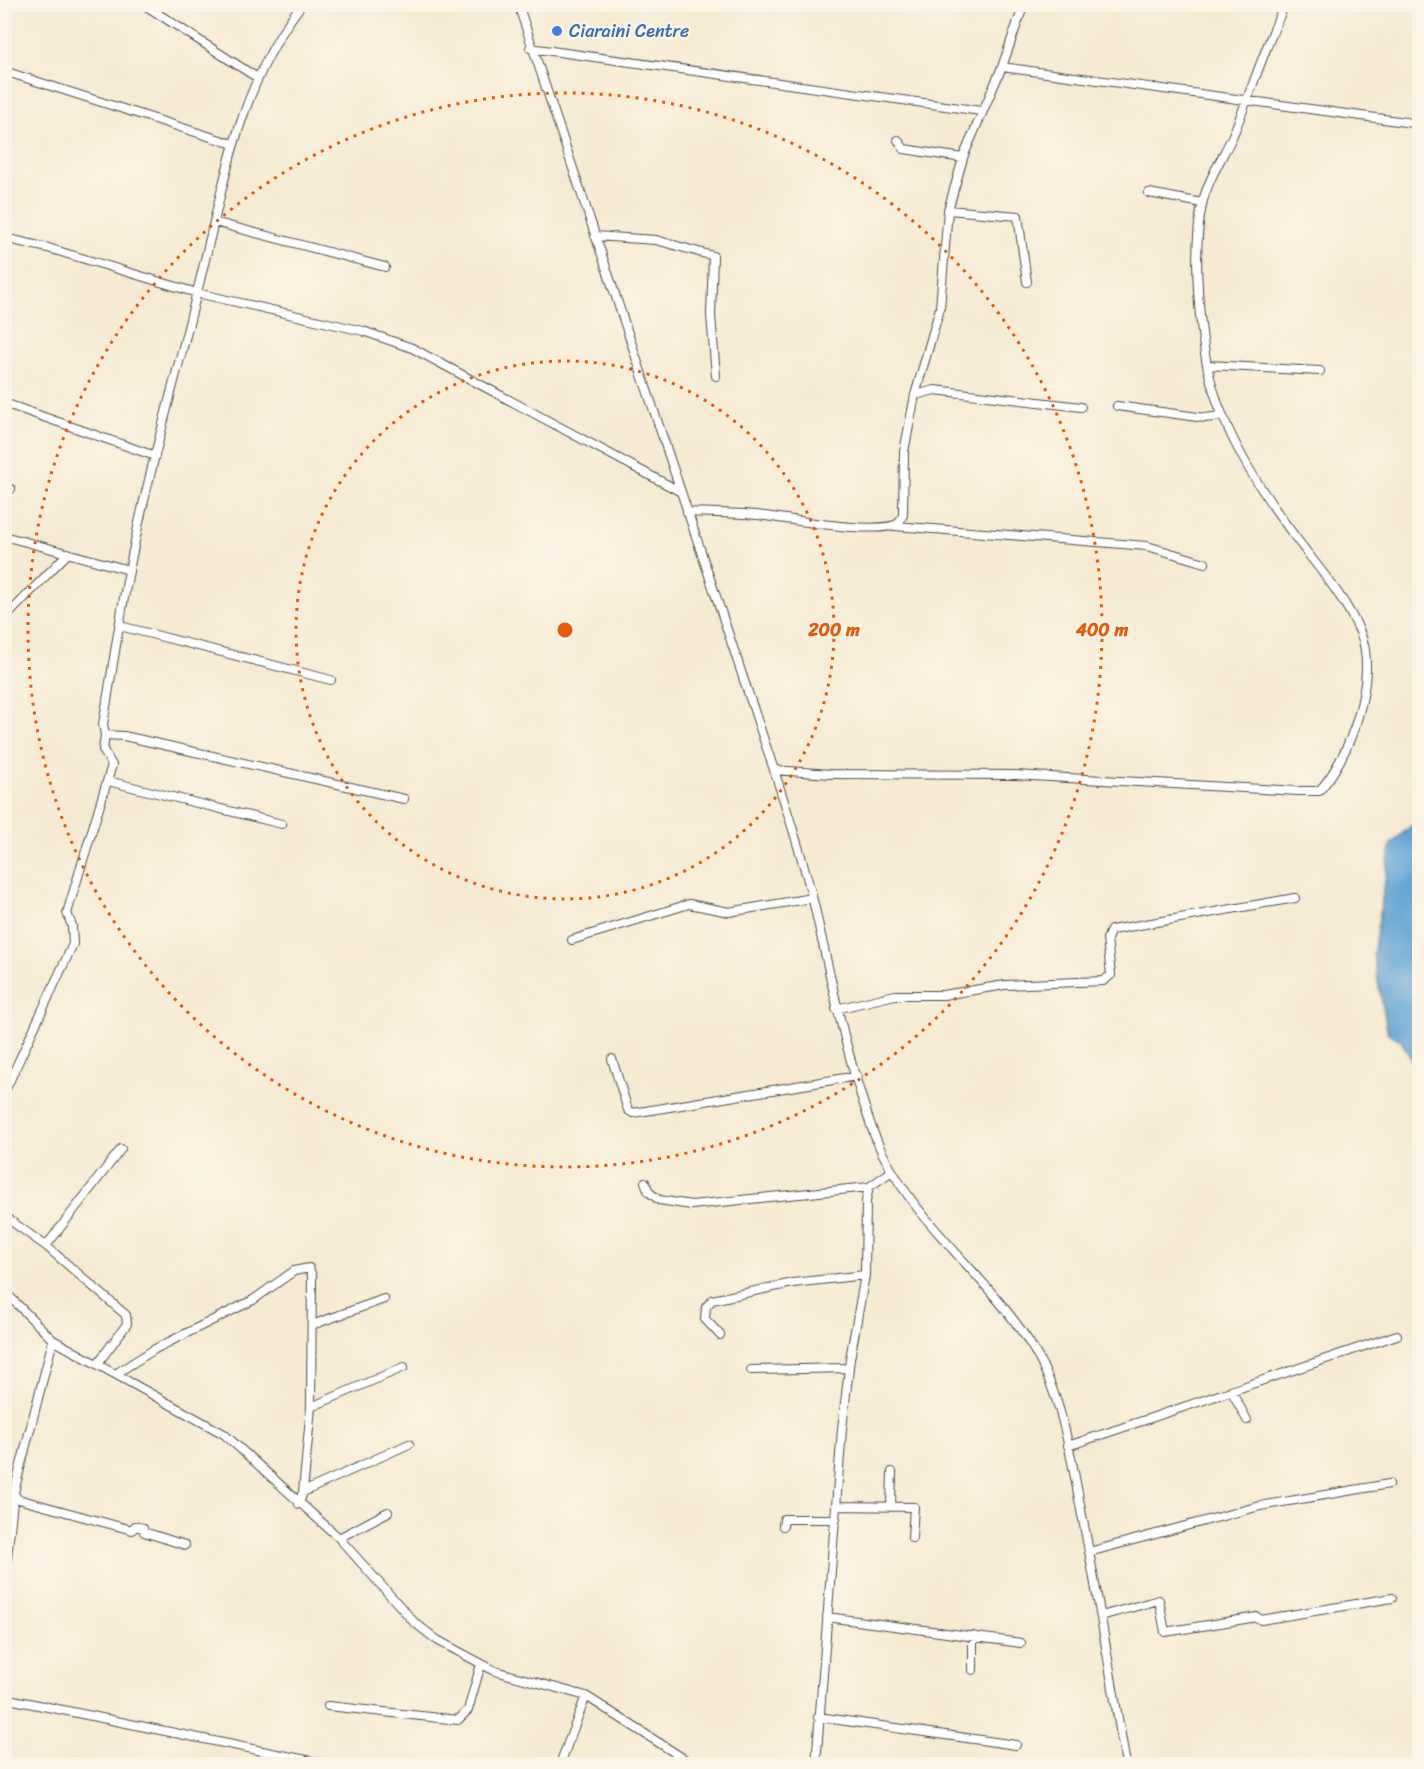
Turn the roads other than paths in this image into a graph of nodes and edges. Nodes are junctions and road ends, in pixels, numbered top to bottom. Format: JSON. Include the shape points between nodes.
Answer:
{"nodes":[{"id":1,"x":143,"y":4,"type":"edge"},
{"id":2,"x":302,"y":4,"type":"edge"},
{"id":3,"x":518,"y":4,"type":"edge"},
{"id":4,"x":1024,"y":4,"type":"edge"},
{"id":5,"x":1285,"y":4,"type":"edge"},
{"id":6,"x":530,"y":48,"type":"junction"},
{"id":7,"x":1002,"y":67,"type":"junction"},
{"id":8,"x":4,"y":71,"type":"edge"},
{"id":9,"x":256,"y":77,"type":"junction"},
{"id":10,"x":1246,"y":101,"type":"junction"},
{"id":11,"x":981,"y":111,"type":"junction"},
{"id":12,"x":1419,"y":124,"type":"edge"},
{"id":13,"x":898,"y":140,"type":"dead end"},
{"id":14,"x":233,"y":144,"type":"junction"},
{"id":15,"x":963,"y":158,"type":"junction"},
{"id":16,"x":1149,"y":193,"type":"dead end"},
{"id":17,"x":1202,"y":203,"type":"junction"},
{"id":18,"x":948,"y":210,"type":"junction"},
{"id":19,"x":214,"y":222,"type":"junction"},
{"id":20,"x":595,"y":236,"type":"junction"},
{"id":21,"x":4,"y":238,"type":"edge"},
{"id":22,"x":385,"y":267,"type":"dead end"},
{"id":23,"x":1027,"y":282,"type":"dead end"},
{"id":24,"x":197,"y":293,"type":"junction"},
{"id":25,"x":1207,"y":365,"type":"junction"},
{"id":26,"x":1320,"y":371,"type":"dead end"},
{"id":27,"x":716,"y":376,"type":"dead end"},
{"id":28,"x":915,"y":394,"type":"junction"},
{"id":29,"x":4,"y":403,"type":"edge"},
{"id":30,"x":1117,"y":406,"type":"dead end"},
{"id":31,"x":1082,"y":407,"type":"dead end"},
{"id":32,"x":1221,"y":416,"type":"junction"},
{"id":33,"x":155,"y":456,"type":"junction"},
{"id":34,"x":681,"y":492,"type":"junction"},
{"id":35,"x":687,"y":512,"type":"junction"},
{"id":36,"x":895,"y":526,"type":"junction"},
{"id":37,"x":4,"y":536,"type":"edge"},
{"id":38,"x":68,"y":553,"type":"junction"},
{"id":39,"x":1205,"y":563,"type":"dead end"},
{"id":40,"x":129,"y":570,"type":"junction"},
{"id":41,"x":4,"y":620,"type":"edge"},
{"id":42,"x":120,"y":626,"type":"junction"},
{"id":43,"x":331,"y":680,"type":"dead end"},
{"id":44,"x":105,"y":735,"type":"junction"},
{"id":45,"x":774,"y":770,"type":"junction"},
{"id":46,"x":108,"y":781,"type":"junction"},
{"id":47,"x":404,"y":800,"type":"dead end"},
{"id":48,"x":282,"y":824,"type":"dead end"},
{"id":49,"x":812,"y":898,"type":"junction"},
{"id":50,"x":1296,"y":898,"type":"dead end"},
{"id":51,"x":572,"y":940,"type":"dead end"},
{"id":52,"x":836,"y":1009,"type":"junction"},
{"id":53,"x":612,"y":1059,"type":"dead end"},
{"id":54,"x":857,"y":1076,"type":"junction"},
{"id":55,"x":4,"y":1093,"type":"edge"},
{"id":56,"x":121,"y":1149,"type":"dead end"},
{"id":57,"x":892,"y":1171,"type":"junction"},
{"id":58,"x":645,"y":1182,"type":"dead end"},
{"id":59,"x":870,"y":1187,"type":"junction"},
{"id":60,"x":4,"y":1216,"type":"edge"},
{"id":61,"x":46,"y":1246,"type":"junction"},
{"id":62,"x":865,"y":1275,"type":"junction"},
{"id":63,"x":4,"y":1291,"type":"edge"},
{"id":64,"x":384,"y":1299,"type":"dead end"},
{"id":65,"x":312,"y":1325,"type":"junction"},
{"id":66,"x":720,"y":1335,"type":"dead end"},
{"id":67,"x":1397,"y":1335,"type":"dead end"},
{"id":68,"x":53,"y":1340,"type":"junction"},
{"id":69,"x":98,"y":1363,"type":"junction"},
{"id":70,"x":404,"y":1367,"type":"dead end"},
{"id":71,"x":849,"y":1368,"type":"junction"},
{"id":72,"x":751,"y":1370,"type":"dead end"},
{"id":73,"x":117,"y":1374,"type":"junction"},
{"id":74,"x":1231,"y":1390,"type":"junction"},
{"id":75,"x":311,"y":1407,"type":"junction"},
{"id":76,"x":1247,"y":1420,"type":"dead end"},
{"id":77,"x":409,"y":1444,"type":"dead end"},
{"id":78,"x":1068,"y":1446,"type":"junction"},
{"id":79,"x":892,"y":1472,"type":"dead end"},
{"id":80,"x":1389,"y":1484,"type":"dead end"},
{"id":81,"x":303,"y":1492,"type":"junction"},
{"id":82,"x":14,"y":1494,"type":"junction"},
{"id":83,"x":299,"y":1504,"type":"junction"},
{"id":84,"x":837,"y":1506,"type":"junction"},
{"id":85,"x":891,"y":1507,"type":"junction"},
{"id":86,"x":388,"y":1512,"type":"dead end"},
{"id":87,"x":836,"y":1519,"type":"junction"},
{"id":88,"x":783,"y":1526,"type":"dead end"},
{"id":89,"x":339,"y":1538,"type":"junction"},
{"id":90,"x":912,"y":1538,"type":"dead end"},
{"id":91,"x":185,"y":1545,"type":"dead end"},
{"id":92,"x":1089,"y":1552,"type":"junction"},
{"id":93,"x":4,"y":1586,"type":"edge"},
{"id":94,"x":1392,"y":1598,"type":"dead end"},
{"id":95,"x":1101,"y":1616,"type":"junction"},
{"id":96,"x":827,"y":1617,"type":"junction"},
{"id":97,"x":973,"y":1636,"type":"junction"},
{"id":98,"x":1021,"y":1643,"type":"dead end"},
{"id":99,"x":481,"y":1664,"type":"junction"},
{"id":100,"x":972,"y":1670,"type":"dead end"},
{"id":101,"x":586,"y":1696,"type":"junction"},
{"id":102,"x":4,"y":1698,"type":"edge"},
{"id":103,"x":328,"y":1706,"type":"dead end"},
{"id":104,"x":818,"y":1717,"type":"junction"},
{"id":105,"x":1016,"y":1745,"type":"dead end"},
{"id":106,"x":326,"y":1764,"type":"edge"},
{"id":107,"x":560,"y":1764,"type":"edge"},
{"id":108,"x":692,"y":1764,"type":"edge"},
{"id":109,"x":816,"y":1764,"type":"edge"},
{"id":110,"x":1126,"y":1764,"type":"edge"}],
"edges":[{"from":1,"to":9,"type":"street"},
{"from":2,"to":9,"type":"street"},
{"from":3,"to":6,"type":"street"},
{"from":4,"to":7,"type":"street"},
{"from":5,"to":10,"type":"street"},
{"from":6,"to":11,"type":"street"},
{"from":6,"to":20,"type":"street"},
{"from":7,"to":10,"type":"street"},
{"from":7,"to":11,"type":"street"},
{"from":8,"to":14,"type":"street"},
{"from":9,"to":14,"type":"street"},
{"from":10,"to":12,"type":"street"},
{"from":10,"to":17,"type":"street"},
{"from":11,"to":15,"type":"street"},
{"from":13,"to":15,"type":"street","via":[[904,149]]},
{"from":14,"to":19,"type":"street"},
{"from":15,"to":18,"type":"street"},
{"from":16,"to":17,"type":"street"},
{"from":17,"to":25,"type":"street","via":[[1198,243]]},
{"from":18,"to":23,"type":"street","via":[[1018,216]]},
{"from":18,"to":28,"type":"street","via":[[940,308]]},
{"from":19,"to":22,"type":"street"},
{"from":19,"to":24,"type":"street"},
{"from":20,"to":27,"type":"street","via":[[656,240],[713,256],[711,315]]},
{"from":20,"to":34,"type":"street"},
{"from":21,"to":24,"type":"street"},
{"from":24,"to":33,"type":"street"},
{"from":24,"to":34,"type":"street","via":[[363,331],[412,348]]},
{"from":25,"to":26,"type":"street"},
{"from":25,"to":32,"type":"street"},
{"from":28,"to":31,"type":"street","via":[[935,390]]},
{"from":28,"to":36,"type":"street","via":[[904,452],[903,515]]},
{"from":29,"to":33,"type":"street"},
{"from":30,"to":32,"type":"street","via":[[1205,418]]},
{"from":32,"to":45,"type":"street","via":[[1265,494],[1334,584],[1361,633],[1366,666],[1362,700],[1347,748],[1334,775],[1319,791],[1015,775]]},
{"from":33,"to":40,"type":"street"},
{"from":34,"to":35,"type":"street"},
{"from":35,"to":36,"type":"street","via":[[755,515],[835,526]]},
{"from":35,"to":45,"type":"street"},
{"from":36,"to":39,"type":"street","via":[[1147,546]]},
{"from":37,"to":38,"type":"street"},
{"from":38,"to":40,"type":"street"},
{"from":38,"to":41,"type":"street"},
{"from":40,"to":42,"type":"street"},
{"from":42,"to":43,"type":"street"},
{"from":42,"to":44,"type":"street","via":[[103,723]]},
{"from":44,"to":46,"type":"street","via":[[103,750],[112,765]]},
{"from":44,"to":47,"type":"street","via":[[124,736]]},
{"from":45,"to":49,"type":"street"},
{"from":46,"to":48,"type":"street"},
{"from":46,"to":55,"type":"street","via":[[67,913],[73,944]]},
{"from":49,"to":51,"type":"street","via":[[729,912],[689,904]]},
{"from":49,"to":52,"type":"street"},
{"from":50,"to":52,"type":"street","via":[[1111,930],[1107,939],[1111,975],[1103,981],[1005,985],[943,995],[895,995]]},
{"from":52,"to":54,"type":"street"},
{"from":53,"to":54,"type":"street","via":[[628,1110],[633,1113]]},
{"from":54,"to":57,"type":"street","via":[[874,1134]]},
{"from":56,"to":61,"type":"street"},
{"from":57,"to":59,"type":"street"},
{"from":57,"to":78,"type":"street","via":[[915,1205],[1017,1324],[1034,1350],[1045,1370]]},
{"from":58,"to":59,"type":"street","via":[[659,1200],[691,1205]]},
{"from":59,"to":62,"type":"street","via":[[866,1201]]},
{"from":60,"to":61,"type":"street"},
{"from":61,"to":69,"type":"street","via":[[128,1319]]},
{"from":62,"to":66,"type":"street","via":[[793,1283],[712,1300],[706,1307],[705,1319]]},
{"from":62,"to":71,"type":"street"},
{"from":63,"to":68,"type":"street"},
{"from":64,"to":65,"type":"street"},
{"from":65,"to":73,"type":"street","via":[[312,1276],[306,1267]]},
{"from":65,"to":75,"type":"street"},
{"from":67,"to":74,"type":"street"},
{"from":68,"to":69,"type":"street"},
{"from":68,"to":82,"type":"street"},
{"from":69,"to":73,"type":"street"},
{"from":70,"to":75,"type":"street"},
{"from":71,"to":72,"type":"street"},
{"from":71,"to":84,"type":"street"},
{"from":73,"to":83,"type":"street","via":[[224,1434]]},
{"from":74,"to":76,"type":"street"},
{"from":74,"to":78,"type":"street"},
{"from":75,"to":81,"type":"street"},
{"from":77,"to":81,"type":"street"},
{"from":78,"to":92,"type":"street"},
{"from":79,"to":85,"type":"street"},
{"from":80,"to":92,"type":"street","via":[[1260,1506]]},
{"from":81,"to":83,"type":"street"},
{"from":82,"to":91,"type":"street","via":[[18,1499],[132,1530],[135,1526],[143,1528],[144,1532]]},
{"from":82,"to":93,"type":"street"},
{"from":83,"to":89,"type":"street"},
{"from":84,"to":85,"type":"street"},
{"from":84,"to":87,"type":"street"},
{"from":85,"to":90,"type":"street","via":[[914,1507]]},
{"from":86,"to":89,"type":"street"},
{"from":87,"to":88,"type":"street","via":[[784,1519]]},
{"from":87,"to":96,"type":"street"},
{"from":89,"to":99,"type":"street","via":[[414,1622],[437,1640]]},
{"from":92,"to":95,"type":"street"},
{"from":94,"to":95,"type":"street","via":[[1165,1632],[1159,1600]]},
{"from":95,"to":110,"type":"street"},
{"from":96,"to":97,"type":"street"},
{"from":96,"to":104,"type":"street"},
{"from":97,"to":98,"type":"street"},
{"from":97,"to":100,"type":"street"},
{"from":99,"to":101,"type":"street"},
{"from":99,"to":103,"type":"street","via":[[468,1710],[458,1720]]},
{"from":101,"to":107,"type":"street"},
{"from":101,"to":108,"type":"street"},
{"from":102,"to":106,"type":"street"},
{"from":104,"to":105,"type":"street"},
{"from":104,"to":109,"type":"street"}]}
